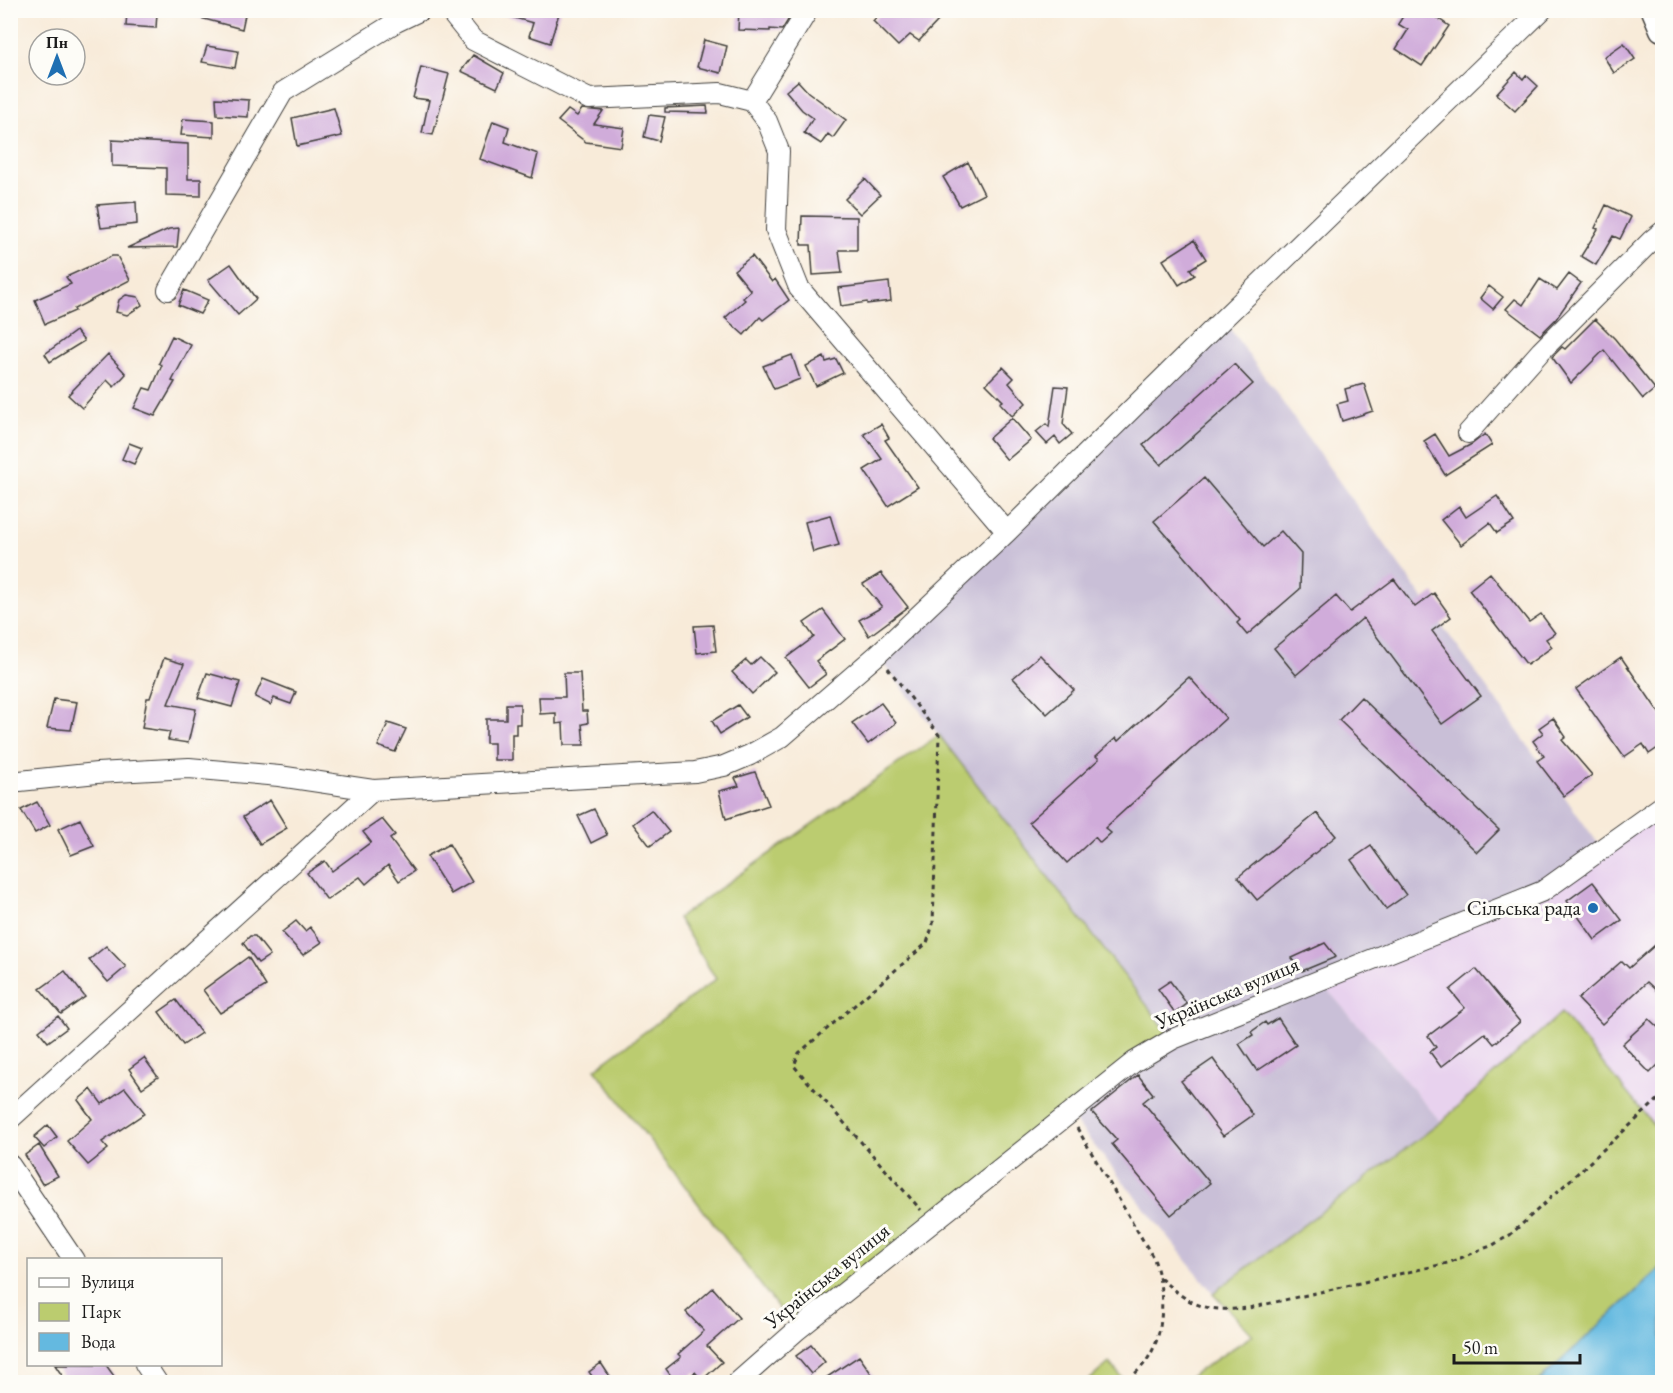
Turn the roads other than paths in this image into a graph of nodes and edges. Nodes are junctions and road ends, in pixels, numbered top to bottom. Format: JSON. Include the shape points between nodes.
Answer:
{"nodes":[{"id":1,"x":421,"y":10,"type":"edge"},
{"id":2,"x":449,"y":10,"type":"edge"},
{"id":3,"x":808,"y":10,"type":"edge"},
{"id":4,"x":1542,"y":10,"type":"edge"},
{"id":5,"x":1654,"y":10,"type":"edge"},
{"id":6,"x":1662,"y":28,"type":"edge"},
{"id":7,"x":752,"y":101,"type":"junction"},
{"id":8,"x":1662,"y":232,"type":"edge"},
{"id":9,"x":168,"y":290,"type":"dead end"},
{"id":10,"x":1468,"y":433,"type":"dead end"},
{"id":11,"x":1006,"y":532,"type":"junction"},
{"id":12,"x":10,"y":782,"type":"edge"},
{"id":13,"x":373,"y":790,"type":"junction"},
{"id":14,"x":1662,"y":806,"type":"edge"},
{"id":15,"x":10,"y":1119,"type":"edge"},
{"id":16,"x":10,"y":1165,"type":"edge"},
{"id":17,"x":73,"y":1258,"type":"edge"},
{"id":18,"x":146,"y":1366,"type":"edge"},
{"id":19,"x":157,"y":1383,"type":"edge"},
{"id":20,"x":738,"y":1383,"type":"edge"}],
"edges":[{"from":1,"to":9,"type":"street","via":[[283,92]]},
{"from":2,"to":7,"type":"street","via":[[473,40],[589,99],[720,93]]},
{"from":3,"to":7,"type":"street"},
{"from":4,"to":11,"type":"street"},
{"from":5,"to":6,"type":"street"},
{"from":7,"to":11,"type":"street","via":[[767,121],[779,151],[776,230],[799,288]]},
{"from":8,"to":10,"type":"street","via":[[1541,351]]},
{"from":11,"to":13,"type":"street","via":[[878,654],[782,737],[724,766],[662,775]]},
{"from":12,"to":13,"type":"street","via":[[189,768]]},
{"from":13,"to":15,"type":"street"},
{"from":14,"to":20,"type":"street","name":"Українська вулиця","via":[[1543,891],[1173,1039],[1134,1062],[796,1331]]},
{"from":16,"to":17,"type":"street"},
{"from":18,"to":19,"type":"street"}]}
